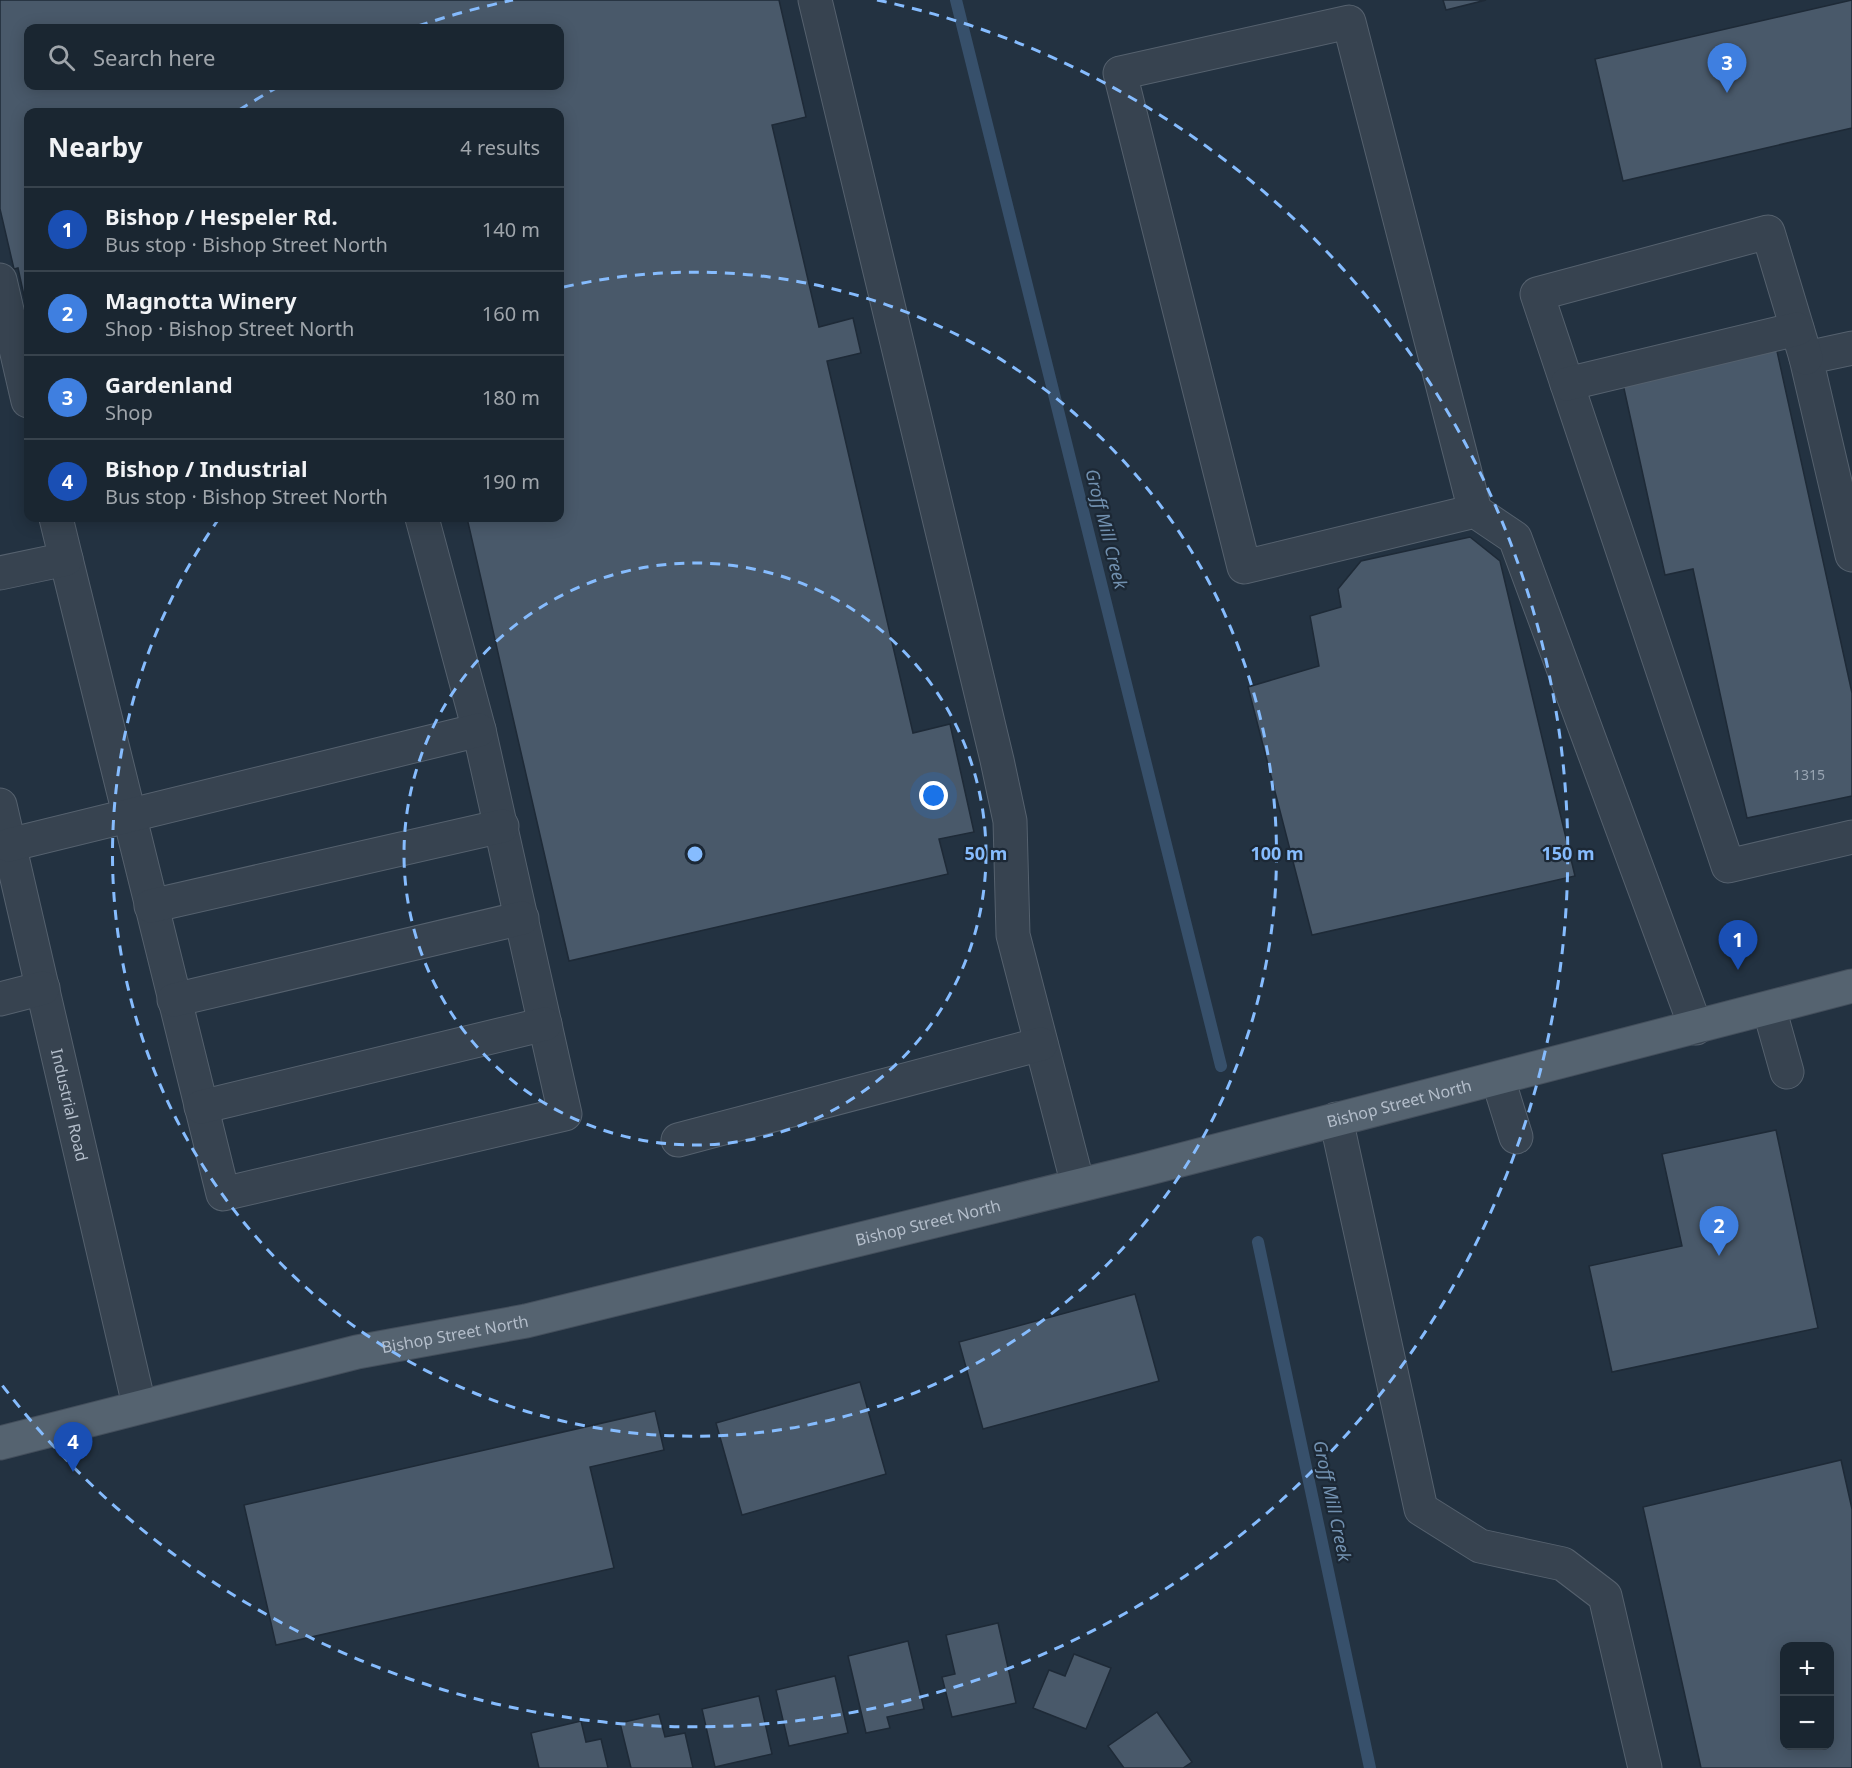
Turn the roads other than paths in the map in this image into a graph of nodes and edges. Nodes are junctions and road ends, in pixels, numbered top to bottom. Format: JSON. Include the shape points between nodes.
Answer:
{"nodes":[{"id":1,"x":815,"y":0,"type":"edge"},
{"id":2,"x":0,"y":280,"type":"edge"},
{"id":3,"x":1802,"y":344,"type":"junction"},
{"id":4,"x":1852,"y":348,"type":"edge"},
{"id":5,"x":24,"y":384,"type":"edge"},
{"id":6,"x":1567,"y":384,"type":"junction"},
{"id":7,"x":1475,"y":511,"type":"junction"},
{"id":8,"x":58,"y":522,"type":"edge"},
{"id":9,"x":423,"y":522,"type":"edge"},
{"id":10,"x":1852,"y":555,"type":"edge"},
{"id":11,"x":66,"y":560,"type":"junction"},
{"id":12,"x":0,"y":573,"type":"edge"},
{"id":13,"x":479,"y":730,"type":"junction"},
{"id":14,"x":0,"y":805,"type":"edge"},
{"id":15,"x":128,"y":816,"type":"junction"},
{"id":16,"x":502,"y":826,"type":"junction"},
{"id":17,"x":1852,"y":837,"type":"edge"},
{"id":18,"x":9,"y":845,"type":"junction"},
{"id":19,"x":151,"y":906,"type":"junction"},
{"id":20,"x":522,"y":918,"type":"junction"},
{"id":21,"x":1852,"y":986,"type":"edge"},
{"id":22,"x":43,"y":988,"type":"junction"},
{"id":23,"x":0,"y":999,"type":"edge"},
{"id":24,"x":174,"y":1000,"type":"junction"},
{"id":25,"x":1769,"y":1008,"type":"junction"},
{"id":26,"x":545,"y":1024,"type":"junction"},
{"id":27,"x":1696,"y":1028,"type":"junction"},
{"id":28,"x":1041,"y":1044,"type":"junction"},
{"id":29,"x":1787,"y":1072,"type":"dead end"},
{"id":30,"x":1498,"y":1079,"type":"junction"},
{"id":31,"x":201,"y":1107,"type":"junction"},
{"id":32,"x":1336,"y":1119,"type":"junction"},
{"id":33,"x":1516,"y":1137,"type":"dead end"},
{"id":34,"x":678,"y":1140,"type":"dead end"},
{"id":35,"x":1078,"y":1185,"type":"junction"},
{"id":36,"x":139,"y":1405,"type":"junction"},
{"id":37,"x":0,"y":1443,"type":"edge"},
{"id":38,"x":1645,"y":1768,"type":"edge"}],
"edges":[{"from":1,"to":28,"type":"street","via":[[999,770],[1010,821],[1013,934]]},
{"from":2,"to":5,"type":"street"},
{"from":3,"to":4,"type":"street"},
{"from":3,"to":6,"type":"street"},
{"from":3,"to":6,"type":"street","via":[[1768,232],[1537,294]]},
{"from":3,"to":10,"type":"street"},
{"from":6,"to":17,"type":"street","via":[[1728,866]]},
{"from":7,"to":7,"type":"street","via":[[1349,22],[1120,73],[1244,567]]},
{"from":7,"to":27,"type":"street","via":[[1515,538]]},
{"from":8,"to":11,"type":"street"},
{"from":9,"to":13,"type":"street"},
{"from":11,"to":12,"type":"street"},
{"from":11,"to":15,"type":"street"},
{"from":13,"to":15,"type":"street"},
{"from":13,"to":16,"type":"street"},
{"from":14,"to":18,"type":"street","name":"Industrial Road"},
{"from":15,"to":18,"type":"street"},
{"from":15,"to":19,"type":"street"},
{"from":16,"to":19,"type":"street"},
{"from":16,"to":20,"type":"street"},
{"from":18,"to":22,"type":"street","name":"Industrial Road"},
{"from":19,"to":24,"type":"street"},
{"from":20,"to":24,"type":"street"},
{"from":20,"to":26,"type":"street"},
{"from":21,"to":25,"type":"main road","name":"Bishop Street North"},
{"from":22,"to":23,"type":"street"},
{"from":22,"to":36,"type":"street","name":"Industrial Road"},
{"from":24,"to":31,"type":"street"},
{"from":25,"to":27,"type":"main road","name":"Bishop Street North"},
{"from":25,"to":29,"type":"street"},
{"from":26,"to":31,"type":"street"},
{"from":26,"to":31,"type":"street","via":[[565,1114],[223,1194]]},
{"from":27,"to":30,"type":"main road","name":"Bishop Street North"},
{"from":28,"to":34,"type":"street"},
{"from":28,"to":35,"type":"street"},
{"from":30,"to":32,"type":"main road","name":"Bishop Street North"},
{"from":30,"to":33,"type":"street"},
{"from":32,"to":35,"type":"main road","name":"Bishop Street North"},
{"from":32,"to":38,"type":"street","via":[[1421,1509],[1480,1546],[1563,1564],[1605,1596]]},
{"from":35,"to":36,"type":"main road","name":"Bishop Street North","via":[[526,1321],[357,1352]]},
{"from":36,"to":37,"type":"main road","name":"Bishop Street North"}]}
